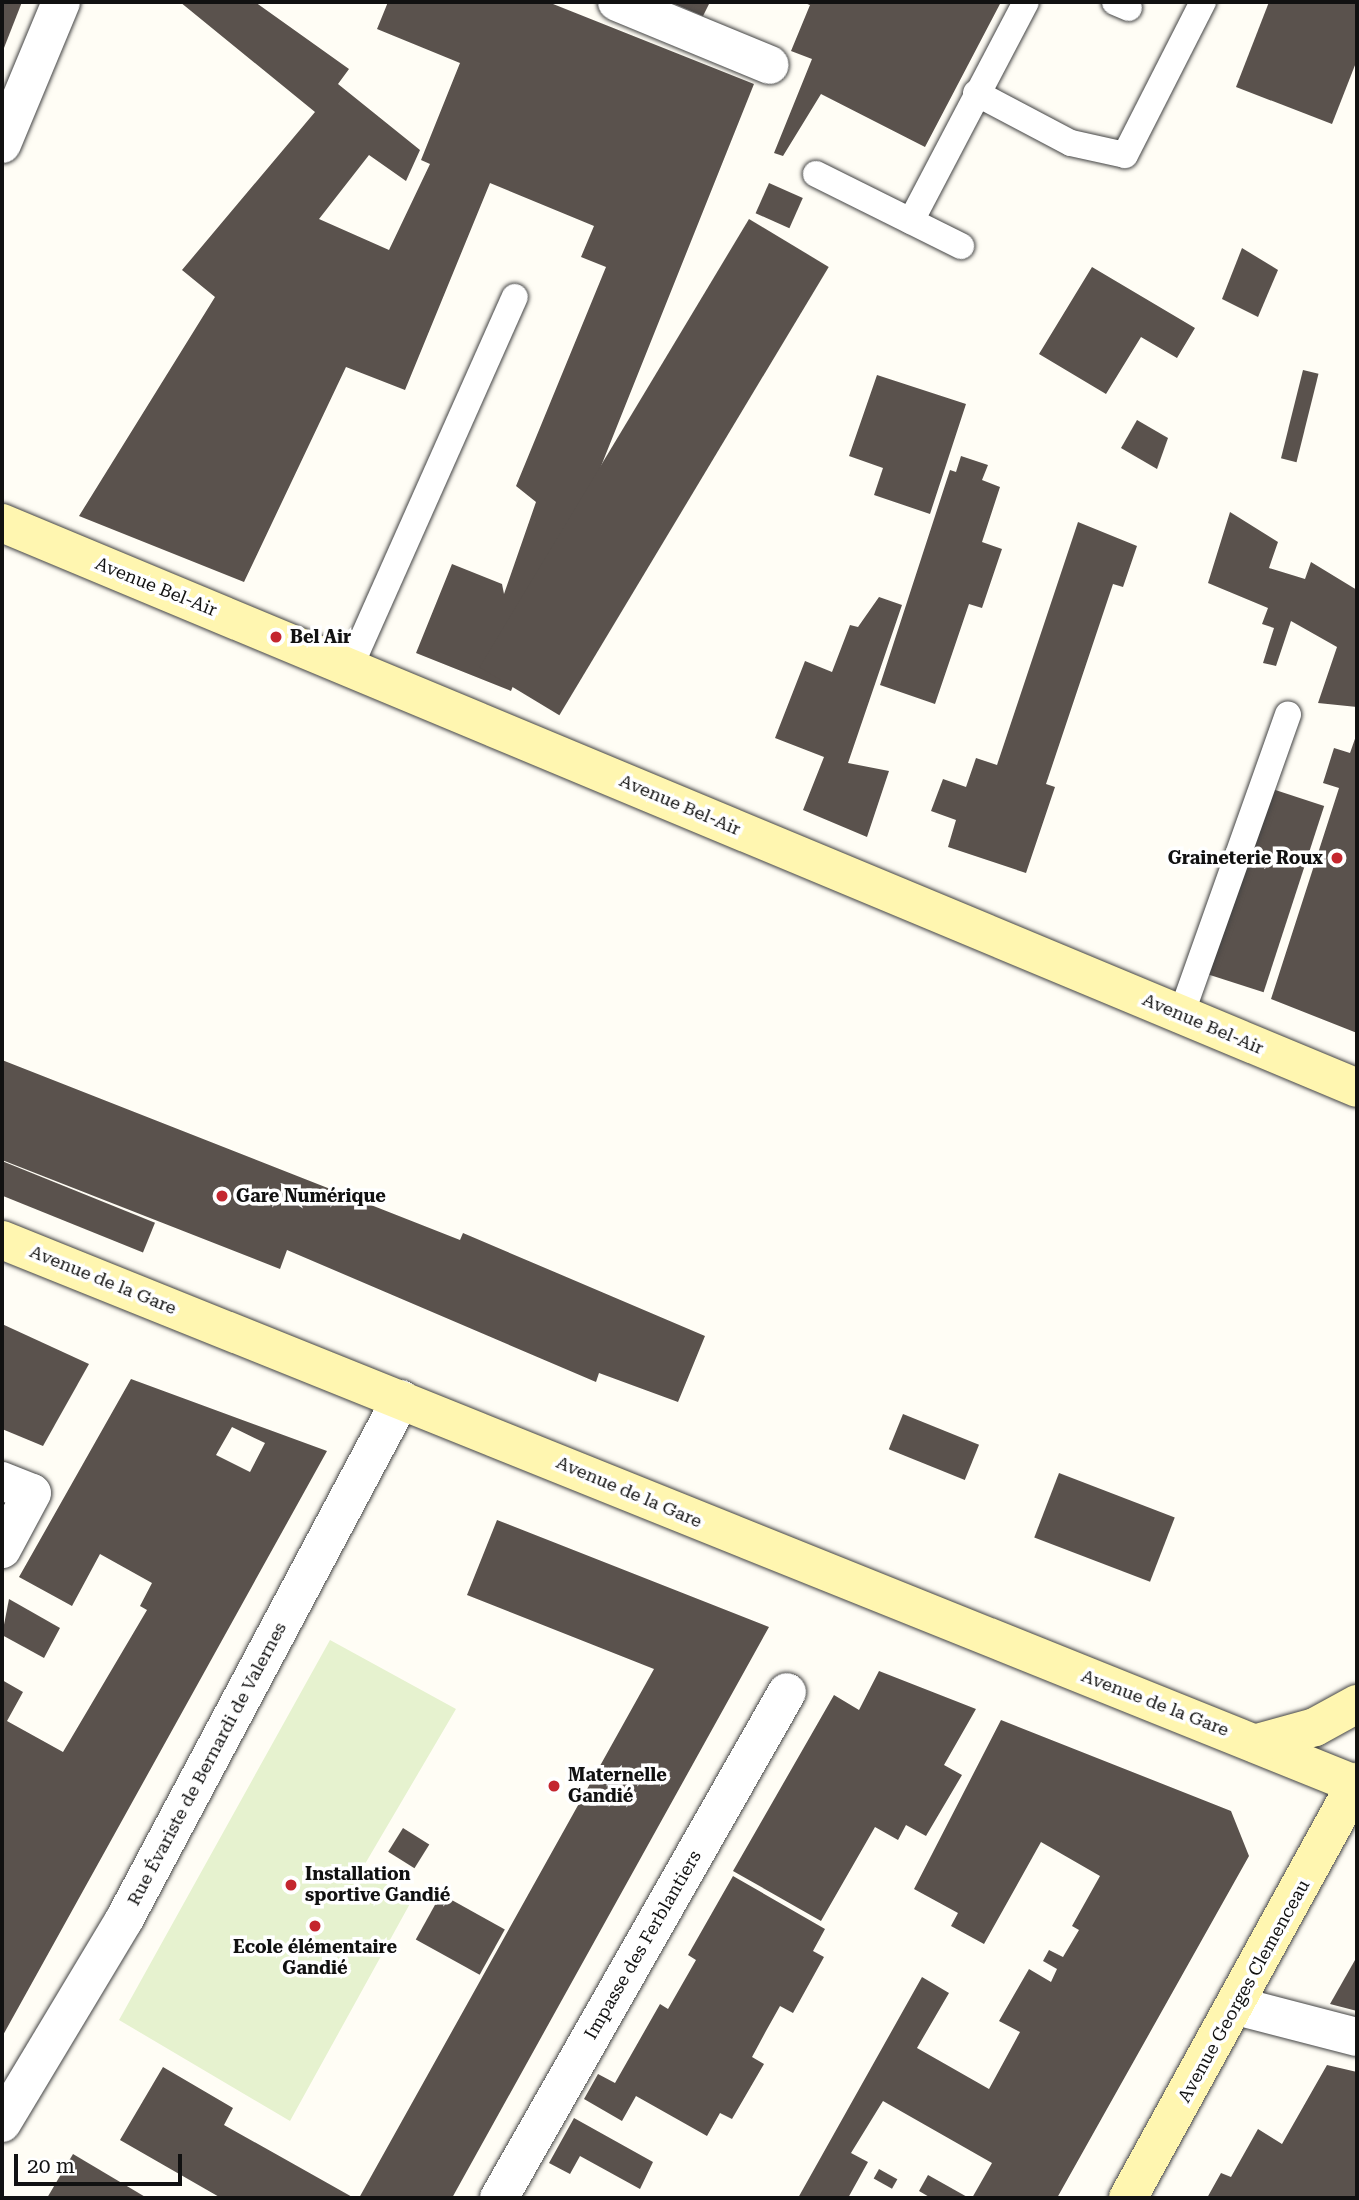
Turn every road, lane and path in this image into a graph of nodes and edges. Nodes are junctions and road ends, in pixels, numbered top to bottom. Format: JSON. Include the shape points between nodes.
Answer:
{"nodes":[{"id":1,"x":61,"y":2,"type":"edge"},
{"id":2,"x":617,"y":2,"type":"edge"},
{"id":3,"x":1026,"y":2,"type":"edge"},
{"id":4,"x":1203,"y":2,"type":"edge"},
{"id":5,"x":770,"y":65,"type":"dead end"},
{"id":6,"x":976,"y":93,"type":"junction"},
{"id":7,"x":2,"y":144,"type":"edge"},
{"id":8,"x":816,"y":174,"type":"dead end"},
{"id":9,"x":911,"y":221,"type":"junction"},
{"id":10,"x":961,"y":246,"type":"dead end"},
{"id":11,"x":515,"y":297,"type":"dead end"},
{"id":12,"x":2,"y":523,"type":"edge"},
{"id":13,"x":349,"y":667,"type":"junction"},
{"id":14,"x":1288,"y":715,"type":"dead end"},
{"id":15,"x":1181,"y":1015,"type":"junction"},
{"id":16,"x":1357,"y":1088,"type":"edge"},
{"id":17,"x":2,"y":1240,"type":"edge"},
{"id":18,"x":401,"y":1399,"type":"junction"},
{"id":19,"x":2,"y":1481,"type":"edge"},
{"id":20,"x":2,"y":1549,"type":"edge"},
{"id":21,"x":788,"y":1692,"type":"dead end"},
{"id":22,"x":1357,"y":1704,"type":"edge"},
{"id":23,"x":1257,"y":1742,"type":"junction"},
{"id":24,"x":1357,"y":1784,"type":"edge"},
{"id":25,"x":1237,"y":2006,"type":"junction"},
{"id":26,"x":1357,"y":2037,"type":"edge"},
{"id":27,"x":2,"y":2123,"type":"edge"},
{"id":28,"x":499,"y":2198,"type":"edge"},
{"id":29,"x":1128,"y":2198,"type":"edge"}],
"edges":[{"from":1,"to":7,"type":"street"},
{"from":2,"to":5,"type":"street"},
{"from":3,"to":6,"type":"lane"},
{"from":4,"to":6,"type":"lane","via":[[1125,155],[1071,143]]},
{"from":6,"to":9,"type":"lane"},
{"from":8,"to":9,"type":"lane"},
{"from":9,"to":10,"type":"lane"},
{"from":11,"to":13,"type":"lane"},
{"from":12,"to":13,"type":"street","name":"Avenue Bel-Air"},
{"from":13,"to":15,"type":"street","name":"Avenue Bel-Air"},
{"from":14,"to":15,"type":"lane"},
{"from":15,"to":16,"type":"street","name":"Avenue Bel-Air"},
{"from":17,"to":18,"type":"street","name":"Avenue de la Gare"},
{"from":18,"to":23,"type":"street","name":"Avenue de la Gare"},
{"from":18,"to":27,"type":"street","name":"Rue Évariste de Bernardi de Valernes","via":[[124,1920]]},
{"from":19,"to":20,"type":"street","via":[[32,1493]]},
{"from":21,"to":28,"type":"street","name":"Impasse des Ferblantiers"},
{"from":22,"to":23,"type":"street","via":[[1315,1727]]},
{"from":23,"to":24,"type":"street","name":"Avenue de la Gare"},
{"from":24,"to":25,"type":"street","name":"Avenue Georges Clemenceau"},
{"from":25,"to":26,"type":"street"},
{"from":25,"to":29,"type":"street","name":"Avenue Georges Clemenceau"}]}
